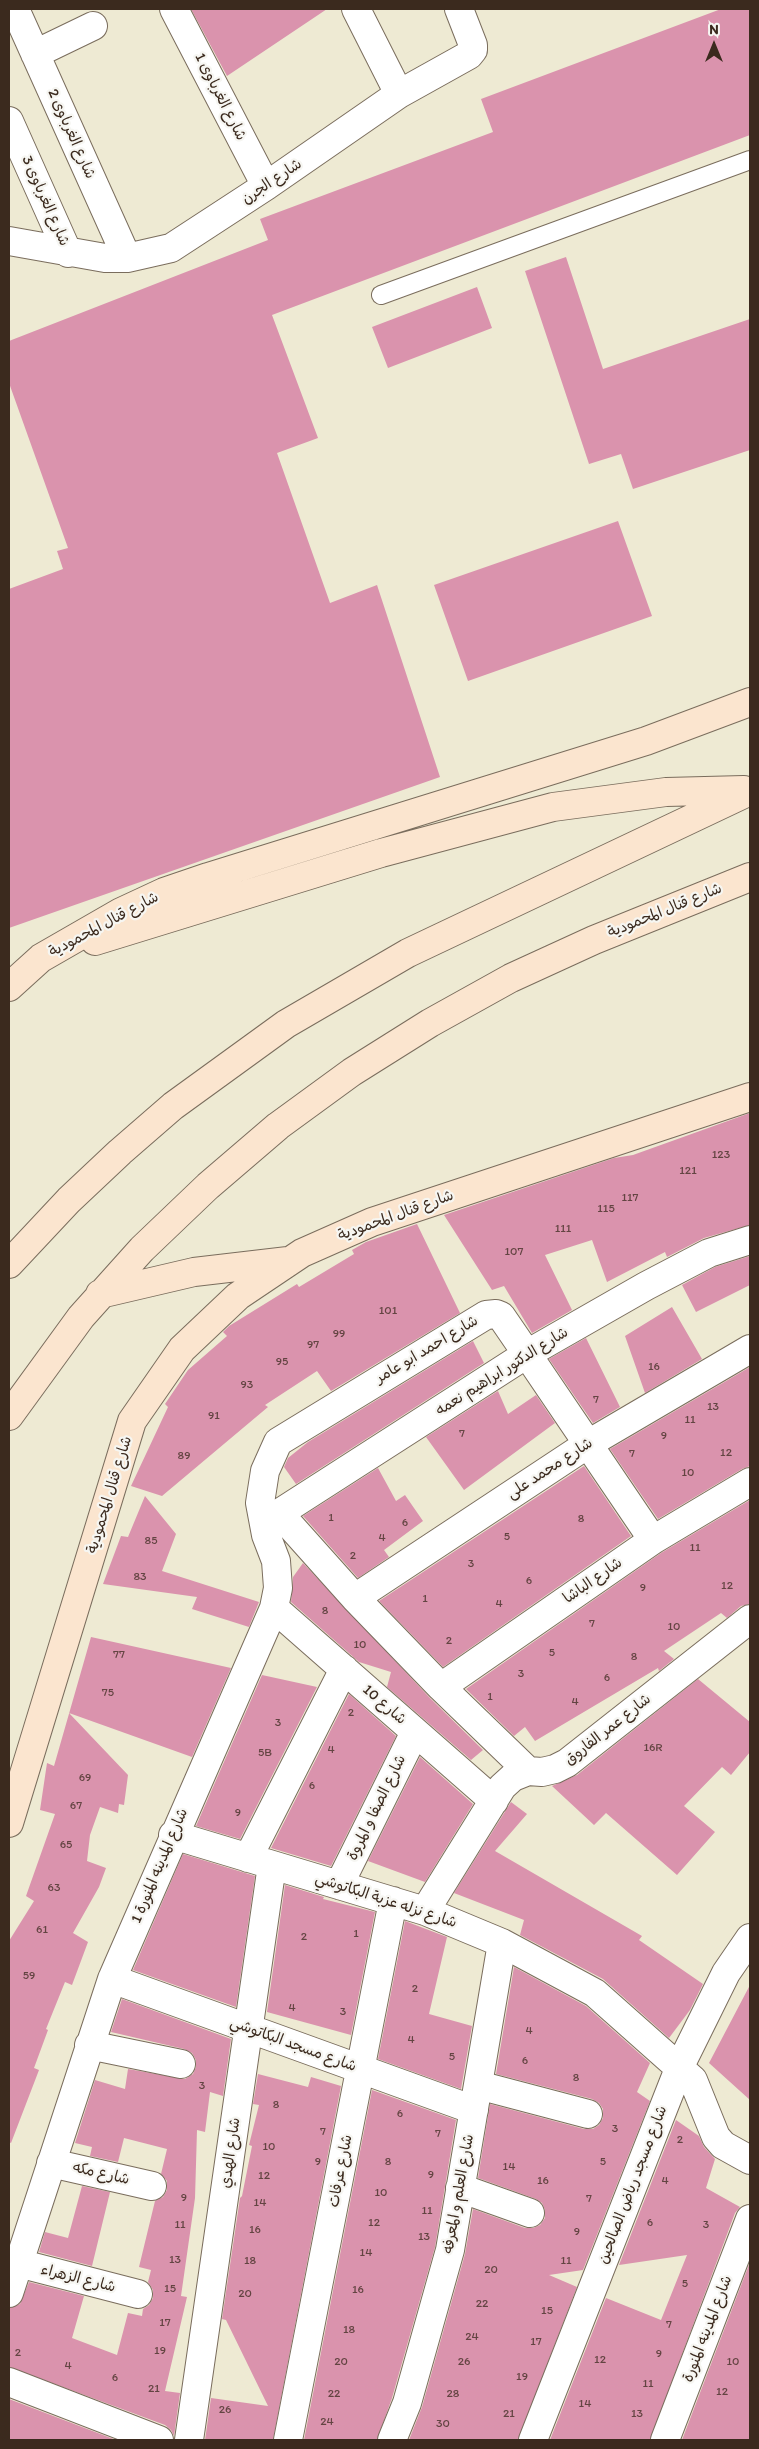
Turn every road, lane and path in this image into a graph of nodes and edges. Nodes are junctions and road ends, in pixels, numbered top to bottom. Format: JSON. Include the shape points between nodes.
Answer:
{"nodes":[{"id":1,"x":15,"y":9,"type":"edge"},
{"id":2,"x":174,"y":9,"type":"edge"},
{"id":3,"x":356,"y":9,"type":"edge"},
{"id":4,"x":459,"y":9,"type":"edge"},
{"id":5,"x":93,"y":26,"type":"dead end"},
{"id":6,"x":35,"y":54,"type":"junction"},
{"id":7,"x":399,"y":94,"type":"junction"},
{"id":8,"x":9,"y":121,"type":"edge"},
{"id":9,"x":750,"y":160,"type":"edge"},
{"id":10,"x":266,"y":186,"type":"junction"},
{"id":11,"x":9,"y":241,"type":"edge"},
{"id":12,"x":68,"y":253,"type":"junction"},
{"id":13,"x":127,"y":258,"type":"junction"},
{"id":14,"x":381,"y":295,"type":"dead end"},
{"id":15,"x":750,"y":702,"type":"edge"},
{"id":16,"x":750,"y":790,"type":"edge"},
{"id":17,"x":750,"y":877,"type":"edge"},
{"id":18,"x":42,"y":958,"type":"junction"},
{"id":19,"x":9,"y":960,"type":"edge"},
{"id":20,"x":9,"y":987,"type":"edge"},
{"id":21,"x":750,"y":1097,"type":"edge"},
{"id":22,"x":750,"y":1240,"type":"edge"},
{"id":23,"x":291,"y":1260,"type":"junction"},
{"id":24,"x":9,"y":1264,"type":"edge"},
{"id":25,"x":100,"y":1294,"type":"junction"},
{"id":26,"x":750,"y":1349,"type":"edge"},
{"id":27,"x":527,"y":1354,"type":"junction"},
{"id":28,"x":9,"y":1416,"type":"edge"},
{"id":29,"x":278,"y":1442,"type":"joint"},
{"id":30,"x":588,"y":1444,"type":"junction"},
{"id":31,"x":750,"y":1482,"type":"edge"},
{"id":32,"x":272,"y":1518,"type":"junction"},
{"id":33,"x":653,"y":1540,"type":"junction"},
{"id":34,"x":356,"y":1598,"type":"junction"},
{"id":35,"x":274,"y":1608,"type":"junction"},
{"id":36,"x":750,"y":1619,"type":"edge"},
{"id":37,"x":344,"y":1669,"type":"junction"},
{"id":38,"x":441,"y":1686,"type":"junction"},
{"id":39,"x":415,"y":1732,"type":"junction"},
{"id":40,"x":528,"y":1770,"type":"junction"},
{"id":41,"x":494,"y":1801,"type":"junction"},
{"id":42,"x":9,"y":1823,"type":"edge"},
{"id":43,"x":173,"y":1835,"type":"junction"},
{"id":44,"x":260,"y":1861,"type":"junction"},
{"id":45,"x":339,"y":1885,"type":"junction"},
{"id":46,"x":393,"y":1901,"type":"junction"},
{"id":47,"x":426,"y":1911,"type":"junction"},
{"id":48,"x":750,"y":1938,"type":"edge"},
{"id":49,"x":502,"y":1943,"type":"junction"},
{"id":50,"x":112,"y":1978,"type":"junction"},
{"id":51,"x":248,"y":2029,"type":"junction"},
{"id":52,"x":89,"y":2045,"type":"junction"},
{"id":53,"x":181,"y":2064,"type":"dead end"},
{"id":54,"x":680,"y":2066,"type":"junction"},
{"id":55,"x":360,"y":2070,"type":"junction"},
{"id":56,"x":476,"y":2097,"type":"junction"},
{"id":57,"x":588,"y":2114,"type":"dead end"},
{"id":58,"x":750,"y":2160,"type":"edge"},
{"id":59,"x":51,"y":2163,"type":"junction"},
{"id":60,"x":152,"y":2186,"type":"dead end"},
{"id":61,"x":460,"y":2188,"type":"junction"},
{"id":62,"x":530,"y":2213,"type":"dead end"},
{"id":63,"x":750,"y":2219,"type":"edge"},
{"id":64,"x":18,"y":2264,"type":"junction"},
{"id":65,"x":9,"y":2293,"type":"edge"},
{"id":66,"x":138,"y":2294,"type":"dead end"},
{"id":67,"x":9,"y":2382,"type":"edge"},
{"id":68,"x":159,"y":2440,"type":"edge"},
{"id":69,"x":189,"y":2440,"type":"edge"},
{"id":70,"x":288,"y":2440,"type":"edge"},
{"id":71,"x":392,"y":2440,"type":"edge"},
{"id":72,"x":534,"y":2440,"type":"edge"},
{"id":73,"x":665,"y":2440,"type":"edge"}],
"edges":[{"from":1,"to":6,"type":"street","name":"شارع الغرباوى 2"},
{"from":2,"to":10,"type":"street","name":"شارع الغرباوى 1"},
{"from":3,"to":7,"type":"street"},
{"from":4,"to":7,"type":"street","name":"شارع الجرن","via":[[473,45],[472,53]]},
{"from":5,"to":6,"type":"street"},
{"from":6,"to":13,"type":"street","name":"شارع الغرباوى 2"},
{"from":7,"to":10,"type":"street","name":"شارع الجرن"},
{"from":8,"to":12,"type":"street","name":"شارع الغرباوى 3"},
{"from":9,"to":14,"type":"lane"},
{"from":10,"to":13,"type":"street","name":"شارع الجرن","via":[[171,248]]},
{"from":11,"to":12,"type":"street","name":"شارع الجرن"},
{"from":12,"to":13,"type":"street","name":"شارع الجرن"},
{"from":15,"to":18,"type":"main road","name":"شارع قنال المحمودية","via":[[646,741],[164,892],[121,912]]},
{"from":16,"to":18,"type":"main road","via":[[666,792],[553,807],[381,852]]},
{"from":16,"to":24,"type":"main road","via":[[408,953],[286,1024],[173,1106],[69,1200]]},
{"from":17,"to":25,"type":"main road","name":"شارع قنال المحمودية","via":[[612,932],[511,978],[430,1022],[352,1072],[278,1126],[208,1186]]},
{"from":18,"to":19,"type":"main road"},
{"from":18,"to":20,"type":"main road","name":"شارع قنال المحمودية"},
{"from":21,"to":23,"type":"main road","name":"شارع قنال المحمودية","via":[[372,1222]]},
{"from":22,"to":27,"type":"street","name":"شارع الدكتور ابراهيم نعمه","via":[[693,1261]]},
{"from":23,"to":25,"type":"main road","via":[[194,1272]]},
{"from":23,"to":42,"type":"main road","name":"شارع قنال المحمودية","via":[[238,1296],[182,1349],[132,1421]]},
{"from":25,"to":28,"type":"main road","name":"شارع قنال المحمودية"},
{"from":26,"to":30,"type":"street","name":"شارع محمد على"},
{"from":27,"to":29,"type":"street","name":"شارع احمد ابو عامر","via":[[501,1316],[486,1314]]},
{"from":27,"to":30,"type":"street","name":"شارع احمد ابو عامر"},
{"from":27,"to":32,"type":"street","name":"شارع الدكتور ابراهيم نعمه"},
{"from":29,"to":32,"type":"street","name":"شارع المدينه المنورة 1","via":[[265,1471],[260,1503]]},
{"from":30,"to":33,"type":"street","name":"شارع احمد ابو عامر"},
{"from":30,"to":34,"type":"street","name":"شارع محمد على"},
{"from":31,"to":33,"type":"street","name":"شارع الباشا"},
{"from":32,"to":34,"type":"street"},
{"from":32,"to":35,"type":"street","name":"شارع المدينه المنورة 1","via":[[278,1588]]},
{"from":33,"to":38,"type":"street","name":"شارع الباشا"},
{"from":34,"to":38,"type":"street"},
{"from":35,"to":37,"type":"street","name":"شارع 10"},
{"from":35,"to":43,"type":"street","name":"شارع المدينه المنورة 1"},
{"from":36,"to":40,"type":"street","name":"شارع عمر الفاروق","via":[[567,1763],[555,1769]]},
{"from":37,"to":39,"type":"street","name":"شارع 10"},
{"from":37,"to":44,"type":"street","name":"شارع الهدي"},
{"from":38,"to":40,"type":"street"},
{"from":39,"to":41,"type":"street","name":"شارع 10"},
{"from":39,"to":45,"type":"street","name":"شارع الصفا و المروة"},
{"from":40,"to":41,"type":"street","name":"شارع عمر الفاروق","via":[[502,1787]]},
{"from":41,"to":47,"type":"street","name":"شارع عمر الفاروق"},
{"from":43,"to":44,"type":"street","name":"شارع نزله عزبة البكاتوشي"},
{"from":43,"to":50,"type":"street","name":"شارع المدينه المنورة 1"},
{"from":44,"to":45,"type":"street","name":"شارع نزله عزبة البكاتوشي"},
{"from":44,"to":51,"type":"street","name":"شارع الهدي"},
{"from":45,"to":46,"type":"street","name":"شارع نزله عزبة البكاتوشي"},
{"from":46,"to":47,"type":"street","name":"شارع نزله عزبة البكاتوشي"},
{"from":46,"to":55,"type":"street","name":"شارع عرفات"},
{"from":47,"to":49,"type":"street","name":"شارع نزله عزبة البكاتوشي"},
{"from":48,"to":54,"type":"street","name":"شارع مسجد رياض الصالحين","via":[[726,1974]]},
{"from":49,"to":54,"type":"street","name":"شارع نزله عزبة البكاتوشي","via":[[595,1993]]},
{"from":49,"to":56,"type":"street","name":"شارع العلم و المعرفه"},
{"from":50,"to":51,"type":"street","name":"شارع مسجد البكاتوشي"},
{"from":50,"to":52,"type":"street","name":"شارع المدينه المنورة 1"},
{"from":51,"to":55,"type":"street","name":"شارع مسجد البكاتوشي"},
{"from":51,"to":69,"type":"street","name":"شارع الهدي"},
{"from":52,"to":53,"type":"street"},
{"from":52,"to":59,"type":"street","name":"شارع المدينه المنورة 1"},
{"from":54,"to":58,"type":"street","name":"شارع نزله عزبة البكاتوشي","via":[[693,2080],[716,2137],[723,2145]]},
{"from":54,"to":72,"type":"street","name":"شارع مسجد رياض الصالحين"},
{"from":55,"to":56,"type":"street","name":"شارع مسجد البكاتوشي"},
{"from":55,"to":70,"type":"street","name":"شارع عرفات"},
{"from":56,"to":57,"type":"street","name":"شارع مسجد البكاتوشي"},
{"from":56,"to":61,"type":"street","name":"شارع العلم و المعرفه"},
{"from":59,"to":60,"type":"street","name":"شارع مكه"},
{"from":59,"to":64,"type":"street","name":"شارع المدينه المنورة 1"},
{"from":61,"to":62,"type":"street"},
{"from":61,"to":71,"type":"street","name":"شارع العلم و المعرفه","via":[[450,2250],[407,2403]]},
{"from":63,"to":73,"type":"street","name":"شارع المدينه المنورة"},
{"from":64,"to":65,"type":"street","name":"شارع المدينه المنورة 1"},
{"from":64,"to":66,"type":"street","name":"شارع الزهراء"},
{"from":67,"to":68,"type":"street"}]}
